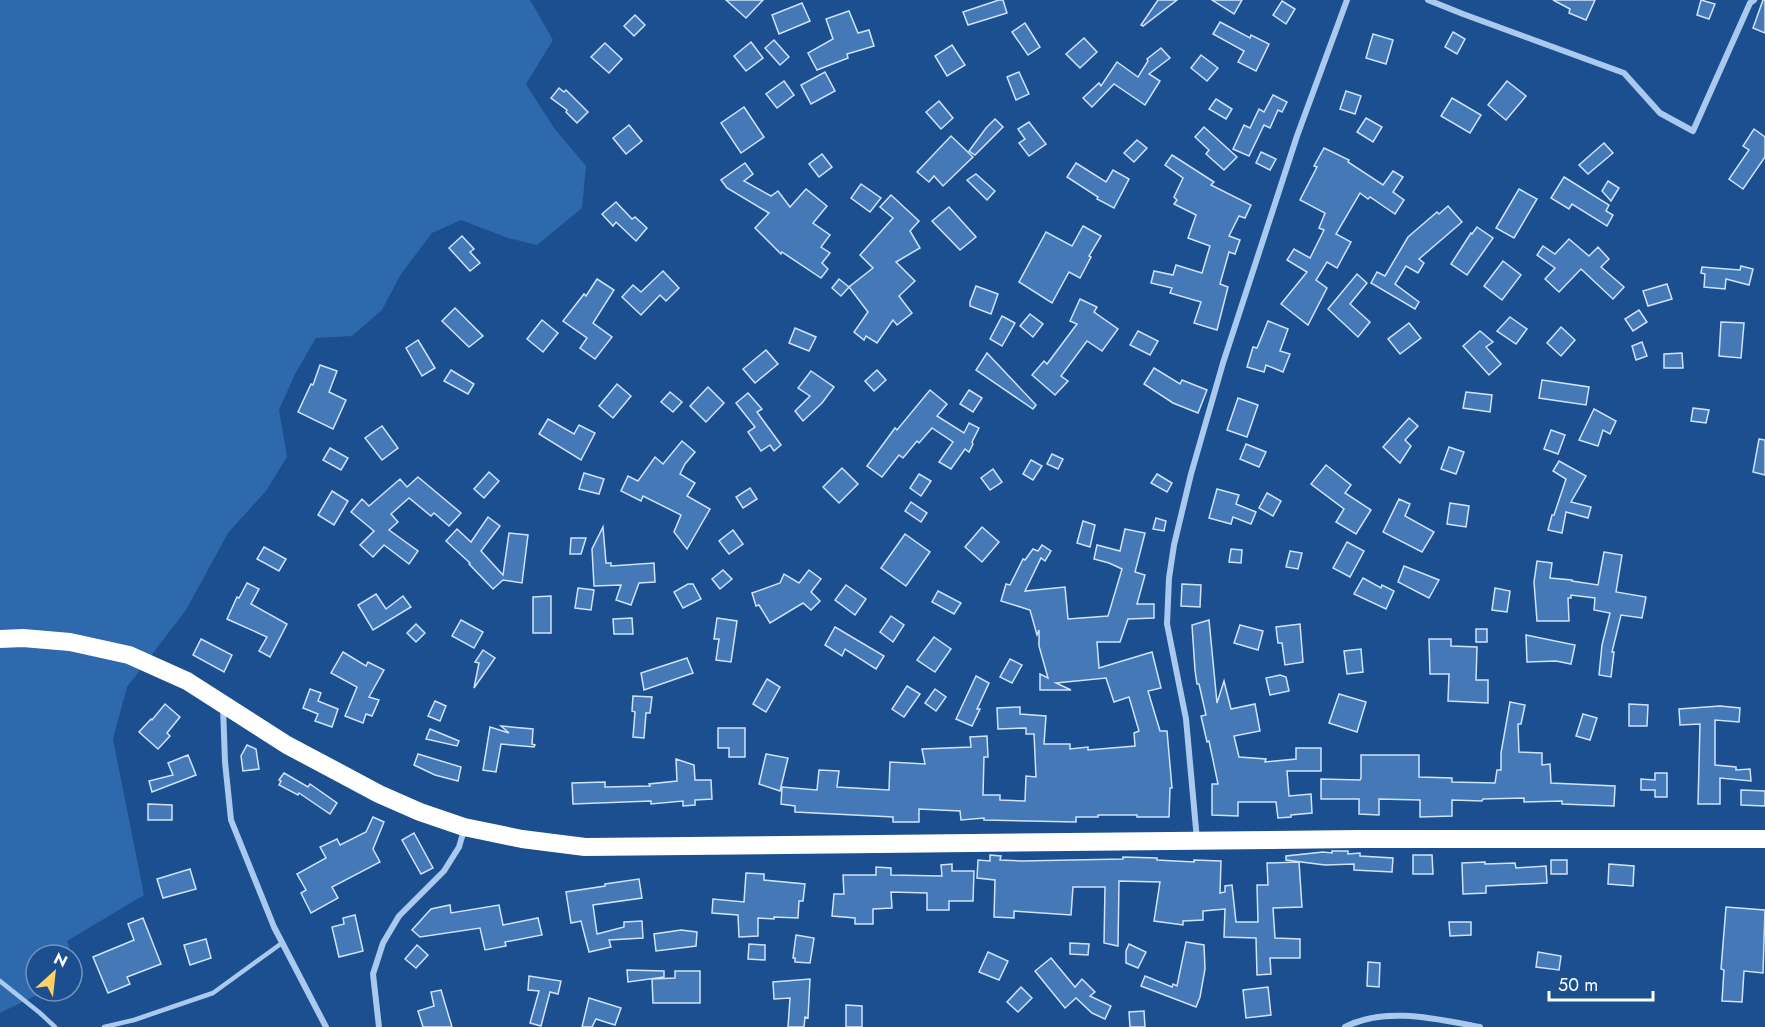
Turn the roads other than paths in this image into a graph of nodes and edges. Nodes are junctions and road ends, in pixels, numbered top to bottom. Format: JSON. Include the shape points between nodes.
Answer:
{"nodes":[{"id":1,"x":1347,"y":0,"type":"edge"},
{"id":2,"x":1428,"y":0,"type":"edge"},
{"id":3,"x":1754,"y":0,"type":"edge"},
{"id":4,"x":0,"y":639,"type":"edge"},
{"id":5,"x":222,"y":704,"type":"junction"},
{"id":6,"x":464,"y":827,"type":"junction"},
{"id":7,"x":1765,"y":839,"type":"edge"},
{"id":8,"x":1197,"y":841,"type":"junction"},
{"id":9,"x":282,"y":943,"type":"junction"},
{"id":10,"x":0,"y":981,"type":"edge"},
{"id":11,"x":55,"y":1027,"type":"edge"},
{"id":12,"x":104,"y":1027,"type":"edge"},
{"id":13,"x":326,"y":1027,"type":"edge"},
{"id":14,"x":379,"y":1027,"type":"edge"},
{"id":15,"x":1345,"y":1027,"type":"edge"},
{"id":16,"x":1480,"y":1027,"type":"edge"}],
"edges":[{"from":1,"to":8,"type":"street","via":[[1297,136],[1223,363],[1174,545],[1167,624],[1186,719]]},
{"from":2,"to":3,"type":"street","via":[[1624,73],[1660,113],[1693,131]]},
{"from":4,"to":5,"type":"highway","via":[[70,642],[129,655],[187,681]]},
{"from":5,"to":6,"type":"highway","via":[[287,745],[379,794]]},
{"from":5,"to":9,"type":"street","via":[[231,820]]},
{"from":6,"to":8,"type":"highway","via":[[585,847]]},
{"from":6,"to":14,"type":"street","via":[[459,847],[444,871],[399,916],[383,943],[373,974]]},
{"from":7,"to":8,"type":"highway"},
{"from":9,"to":12,"type":"lane","via":[[213,993]]},
{"from":9,"to":13,"type":"street"},
{"from":10,"to":11,"type":"lane"},
{"from":15,"to":16,"type":"street","via":[[1357,1020],[1402,1016]]}]}
